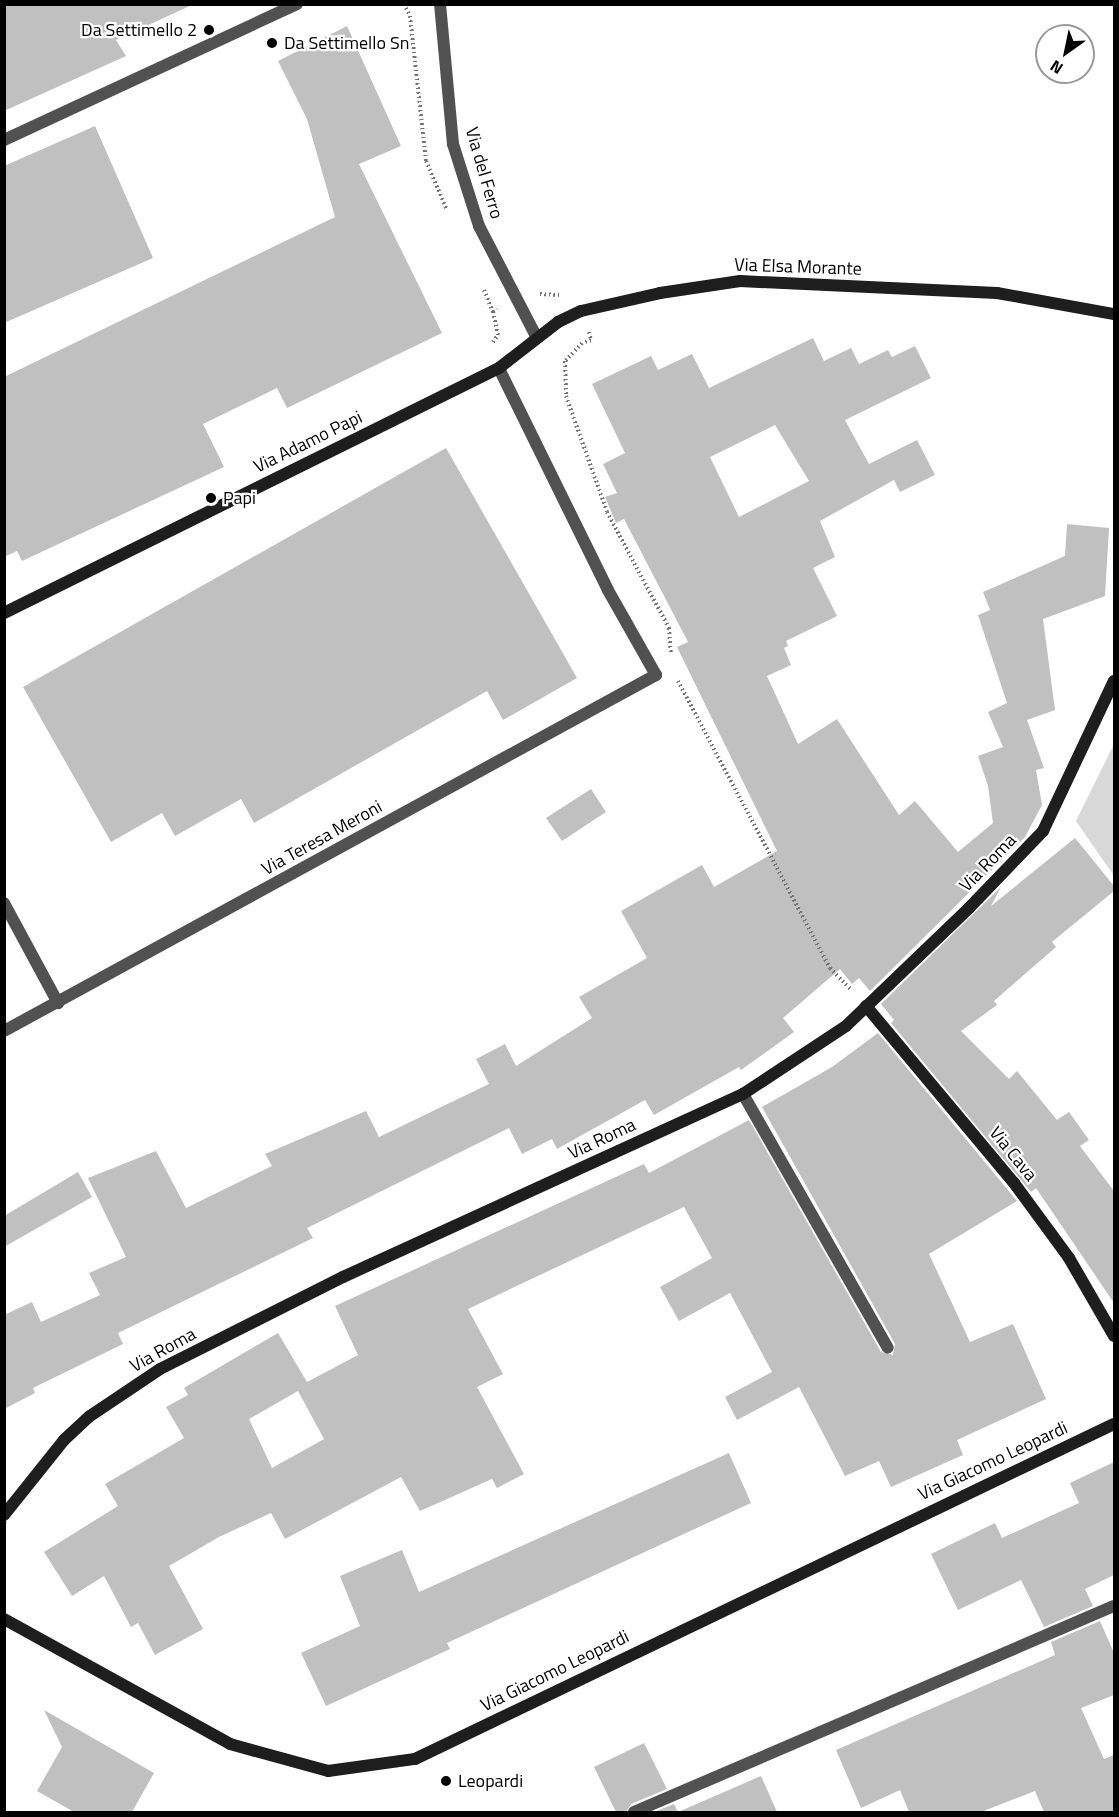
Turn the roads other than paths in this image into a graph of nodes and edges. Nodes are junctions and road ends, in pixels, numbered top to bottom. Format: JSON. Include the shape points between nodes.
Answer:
{"nodes":[{"id":1,"x":297,"y":4,"type":"edge"},
{"id":2,"x":440,"y":4,"type":"edge"},
{"id":3,"x":4,"y":140,"type":"edge"},
{"id":4,"x":1114,"y":314,"type":"edge"},
{"id":5,"x":537,"y":338,"type":"junction"},
{"id":6,"x":499,"y":368,"type":"junction"},
{"id":7,"x":4,"y":613,"type":"edge"},
{"id":8,"x":1114,"y":681,"type":"edge"},
{"id":9,"x":4,"y":903,"type":"edge"},
{"id":10,"x":58,"y":1003,"type":"junction"},
{"id":11,"x":866,"y":1006,"type":"junction"},
{"id":12,"x":4,"y":1031,"type":"edge"},
{"id":13,"x":743,"y":1094,"type":"junction"},
{"id":14,"x":1114,"y":1336,"type":"edge"},
{"id":15,"x":888,"y":1348,"type":"dead end"},
{"id":16,"x":1114,"y":1424,"type":"edge"},
{"id":17,"x":4,"y":1515,"type":"edge"},
{"id":18,"x":1114,"y":1606,"type":"edge"},
{"id":19,"x":4,"y":1619,"type":"edge"},
{"id":20,"x":634,"y":1812,"type":"edge"}],
"edges":[{"from":1,"to":3,"type":"street"},
{"from":2,"to":5,"type":"street","name":"Via del Ferro","via":[[453,144],[479,226]]},
{"from":4,"to":5,"type":"street","name":"Via Elsa Morante","via":[[997,293],[741,281],[660,293],[581,311]]},
{"from":5,"to":6,"type":"street","name":"Via Elsa Morante"},
{"from":6,"to":7,"type":"street","name":"Via Adamo Papi"},
{"from":6,"to":10,"type":"street","name":"Via Teresa Meroni","via":[[608,590],[656,675]]},
{"from":8,"to":11,"type":"street","name":"Via Roma","via":[[1043,831]]},
{"from":9,"to":10,"type":"street"},
{"from":10,"to":12,"type":"street","name":"Via Teresa Meroni"},
{"from":11,"to":13,"type":"street","name":"Via Roma","via":[[846,1026]]},
{"from":11,"to":14,"type":"street","name":"Via Cava","via":[[1014,1183],[1069,1258]]},
{"from":13,"to":15,"type":"street"},
{"from":13,"to":17,"type":"street","name":"Via Roma","via":[[343,1277],[160,1369],[90,1416],[39,1468]]},
{"from":16,"to":19,"type":"street","name":"Via Giacomo Leopardi","via":[[415,1759],[328,1771],[230,1744]]},
{"from":18,"to":20,"type":"street"}]}
